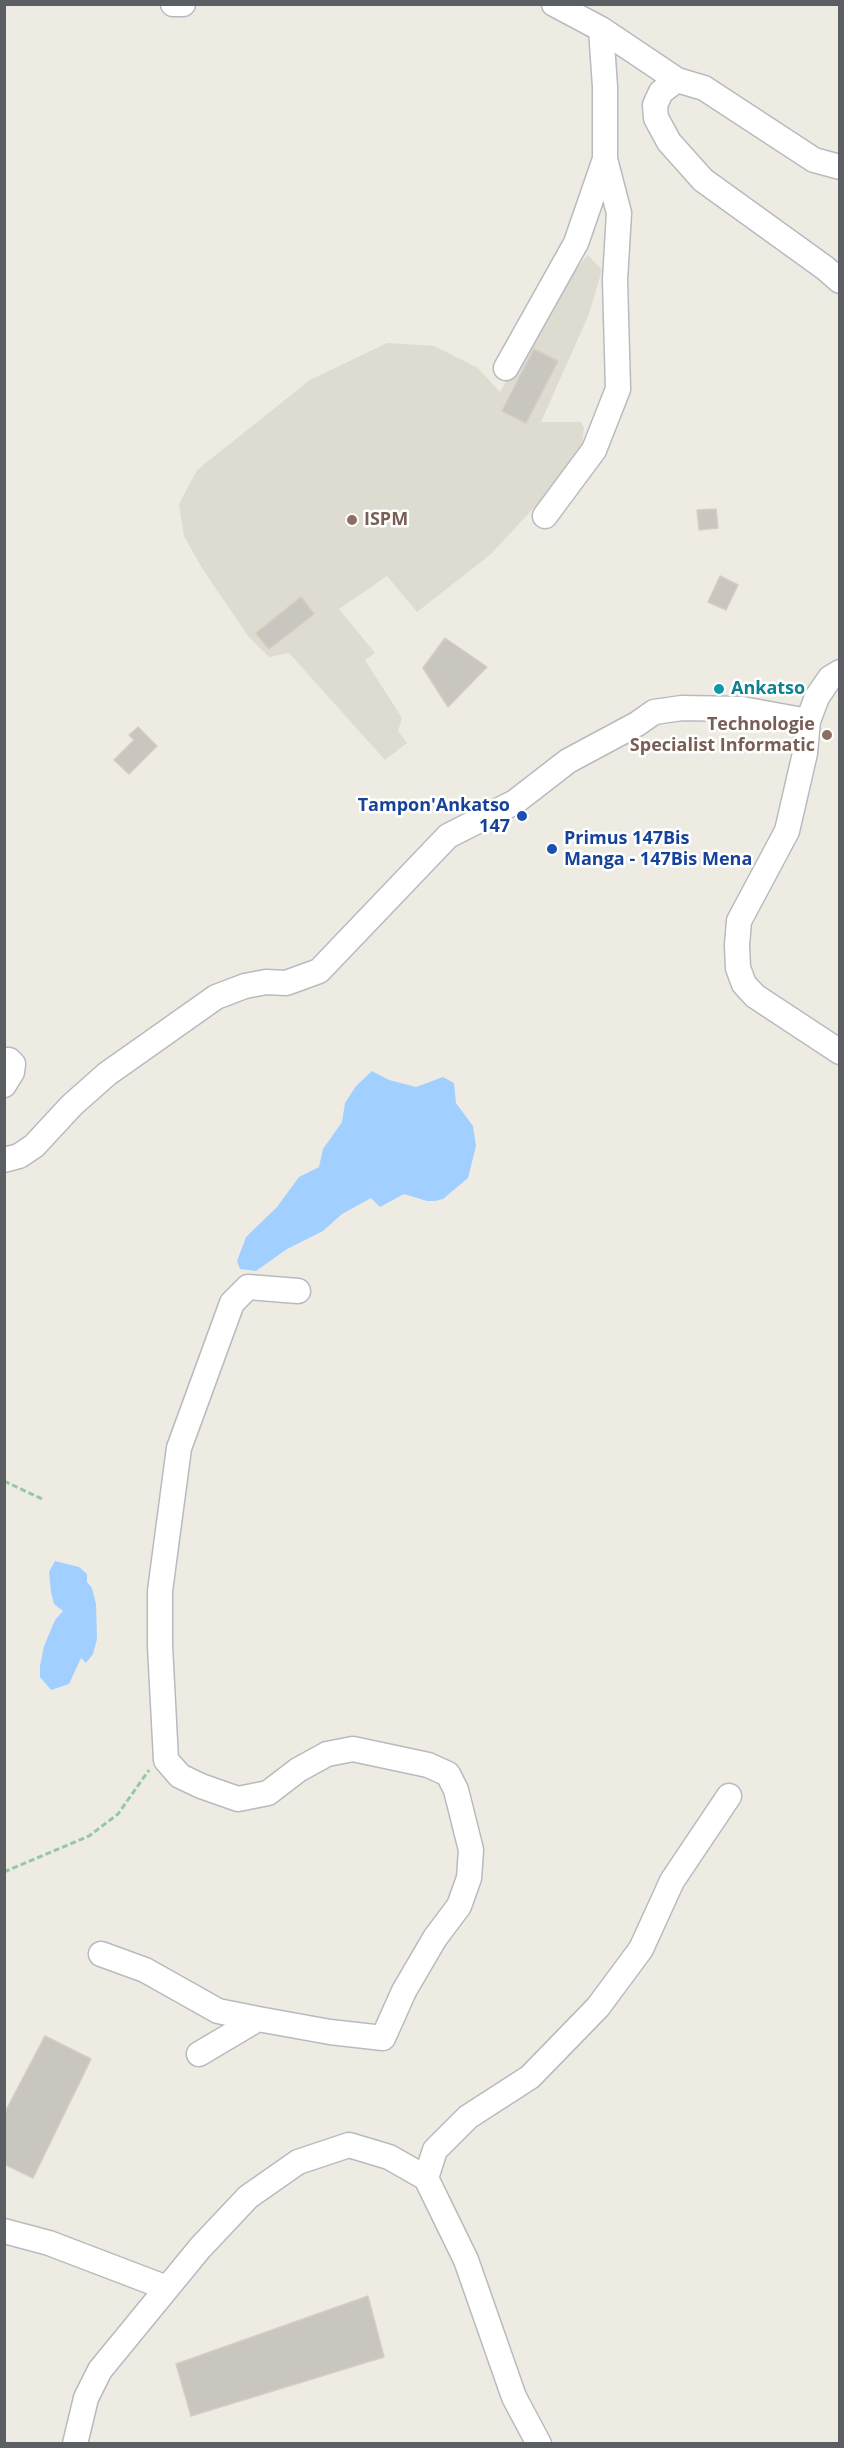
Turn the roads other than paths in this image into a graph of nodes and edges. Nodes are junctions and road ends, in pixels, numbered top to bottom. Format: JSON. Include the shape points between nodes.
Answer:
{"nodes":[{"id":1,"x":173,"y":4,"type":"edge"},
{"id":2,"x":183,"y":4,"type":"edge"},
{"id":3,"x":557,"y":5,"type":"edge"},
{"id":4,"x":600,"y":28,"type":"junction"},
{"id":5,"x":677,"y":80,"type":"junction"},
{"id":6,"x":605,"y":159,"type":"junction"},
{"id":7,"x":840,"y":167,"type":"edge"},
{"id":8,"x":840,"y":281,"type":"edge"},
{"id":9,"x":506,"y":368,"type":"dead end"},
{"id":10,"x":545,"y":516,"type":"dead end"},
{"id":11,"x":840,"y":672,"type":"edge"},
{"id":12,"x":808,"y":721,"type":"junction"},
{"id":13,"x":840,"y":1052,"type":"edge"},
{"id":14,"x":4,"y":1060,"type":"edge"},
{"id":15,"x":4,"y":1085,"type":"edge"},
{"id":16,"x":4,"y":1160,"type":"edge"},
{"id":17,"x":298,"y":1291,"type":"dead end"},
{"id":18,"x":729,"y":1796,"type":"dead end"},
{"id":19,"x":101,"y":1954,"type":"dead end"},
{"id":20,"x":258,"y":2019,"type":"junction"},
{"id":21,"x":199,"y":2054,"type":"dead end"},
{"id":22,"x":426,"y":2178,"type":"junction"},
{"id":23,"x":4,"y":2231,"type":"edge"},
{"id":24,"x":167,"y":2288,"type":"junction"},
{"id":25,"x":75,"y":2444,"type":"edge"},
{"id":26,"x":539,"y":2444,"type":"edge"}],
"edges":[{"from":1,"to":2,"type":"street"},
{"from":3,"to":4,"type":"street"},
{"from":4,"to":5,"type":"street"},
{"from":4,"to":6,"type":"street"},
{"from":5,"to":7,"type":"street","via":[[704,88],[814,160]]},
{"from":5,"to":8,"type":"street","via":[[661,92],[655,105],[656,118],[669,142],[703,180]]},
{"from":6,"to":9,"type":"street","via":[[576,243]]},
{"from":6,"to":10,"type":"street","via":[[619,213],[615,280],[618,389],[594,450]]},
{"from":11,"to":12,"type":"street","via":[[830,678],[817,697]]},
{"from":12,"to":13,"type":"street","via":[[805,753],[787,831],[740,921],[738,968],[744,984],[755,996]]},
{"from":12,"to":16,"type":"street","via":[[742,709],[682,708],[654,712],[568,761],[515,802],[448,836],[319,971],[286,982],[245,986],[216,997],[107,1074],[34,1146]]},
{"from":14,"to":15,"type":"street","via":[[13,1064]]},
{"from":17,"to":20,"type":"street","via":[[248,1287],[232,1303],[179,1448],[160,1591],[166,1760],[180,1776],[238,1799],[268,1793],[327,1754],[353,1749],[428,1765],[448,1774],[456,1790],[471,1850],[469,1878],[459,1906],[404,1991],[383,2038]]},
{"from":18,"to":22,"type":"street","via":[[672,1881],[641,1949],[598,2007],[530,2077],[468,2117],[435,2150]]},
{"from":19,"to":20,"type":"street","via":[[145,1970],[218,2011]]},
{"from":20,"to":21,"type":"street"},
{"from":22,"to":24,"type":"street","via":[[389,2157],[349,2145],[298,2162],[248,2197]]},
{"from":22,"to":26,"type":"street","via":[[466,2260],[514,2397]]},
{"from":23,"to":24,"type":"street","via":[[49,2243]]},
{"from":24,"to":25,"type":"street","via":[[100,2370],[86,2398]]}]}
